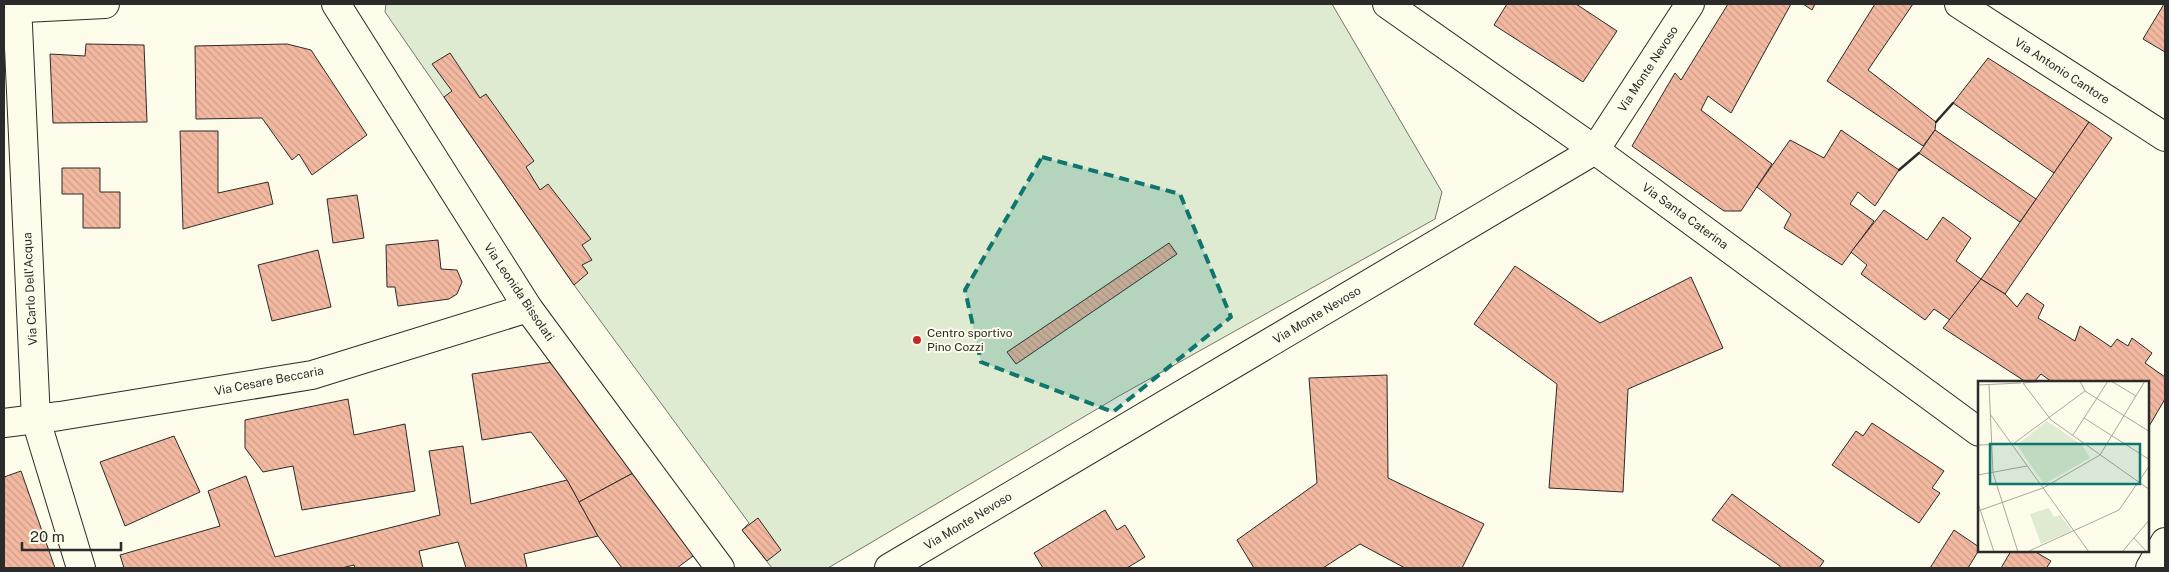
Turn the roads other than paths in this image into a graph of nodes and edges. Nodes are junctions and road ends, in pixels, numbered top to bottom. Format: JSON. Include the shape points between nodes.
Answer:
{"nodes":[{"id":1,"x":105,"y":4,"type":"edge"},
{"id":2,"x":336,"y":4,"type":"edge"},
{"id":3,"x":1387,"y":4,"type":"edge"},
{"id":4,"x":1690,"y":4,"type":"edge"},
{"id":5,"x":1959,"y":4,"type":"edge"},
{"id":6,"x":12,"y":7,"type":"edge"},
{"id":7,"x":2165,"y":137,"type":"edge"},
{"id":8,"x":1595,"y":150,"type":"junction"},
{"id":9,"x":528,"y":308,"type":"junction"},
{"id":10,"x":36,"y":420,"type":"junction"},
{"id":11,"x":4,"y":423,"type":"edge"},
{"id":12,"x":1978,"y":431,"type":"edge"},
{"id":13,"x":81,"y":568,"type":"edge"},
{"id":14,"x":720,"y":568,"type":"edge"},
{"id":15,"x":888,"y":568,"type":"edge"}],
"edges":[{"from":1,"to":6,"type":"street"},
{"from":2,"to":9,"type":"street","name":"Via Leonida Bissolati"},
{"from":3,"to":8,"type":"street","name":"Via Santa Caterina"},
{"from":4,"to":8,"type":"street","name":"Via Monte Nevoso"},
{"from":5,"to":7,"type":"street","name":"Via Antonio Cantore"},
{"from":6,"to":10,"type":"street","name":"Via Carlo Dell'Acqua"},
{"from":8,"to":12,"type":"street","name":"Via Santa Caterina"},
{"from":8,"to":15,"type":"street","name":"Via Monte Nevoso"},
{"from":9,"to":10,"type":"street","name":"Via Cesare Beccaria","via":[[312,375]]},
{"from":9,"to":14,"type":"street","name":"Via Leonida Bissolati"},
{"from":10,"to":11,"type":"street","name":"Via Cesare Beccaria"},
{"from":10,"to":13,"type":"street","name":"Via Carlo Dell'Acqua"}]}
